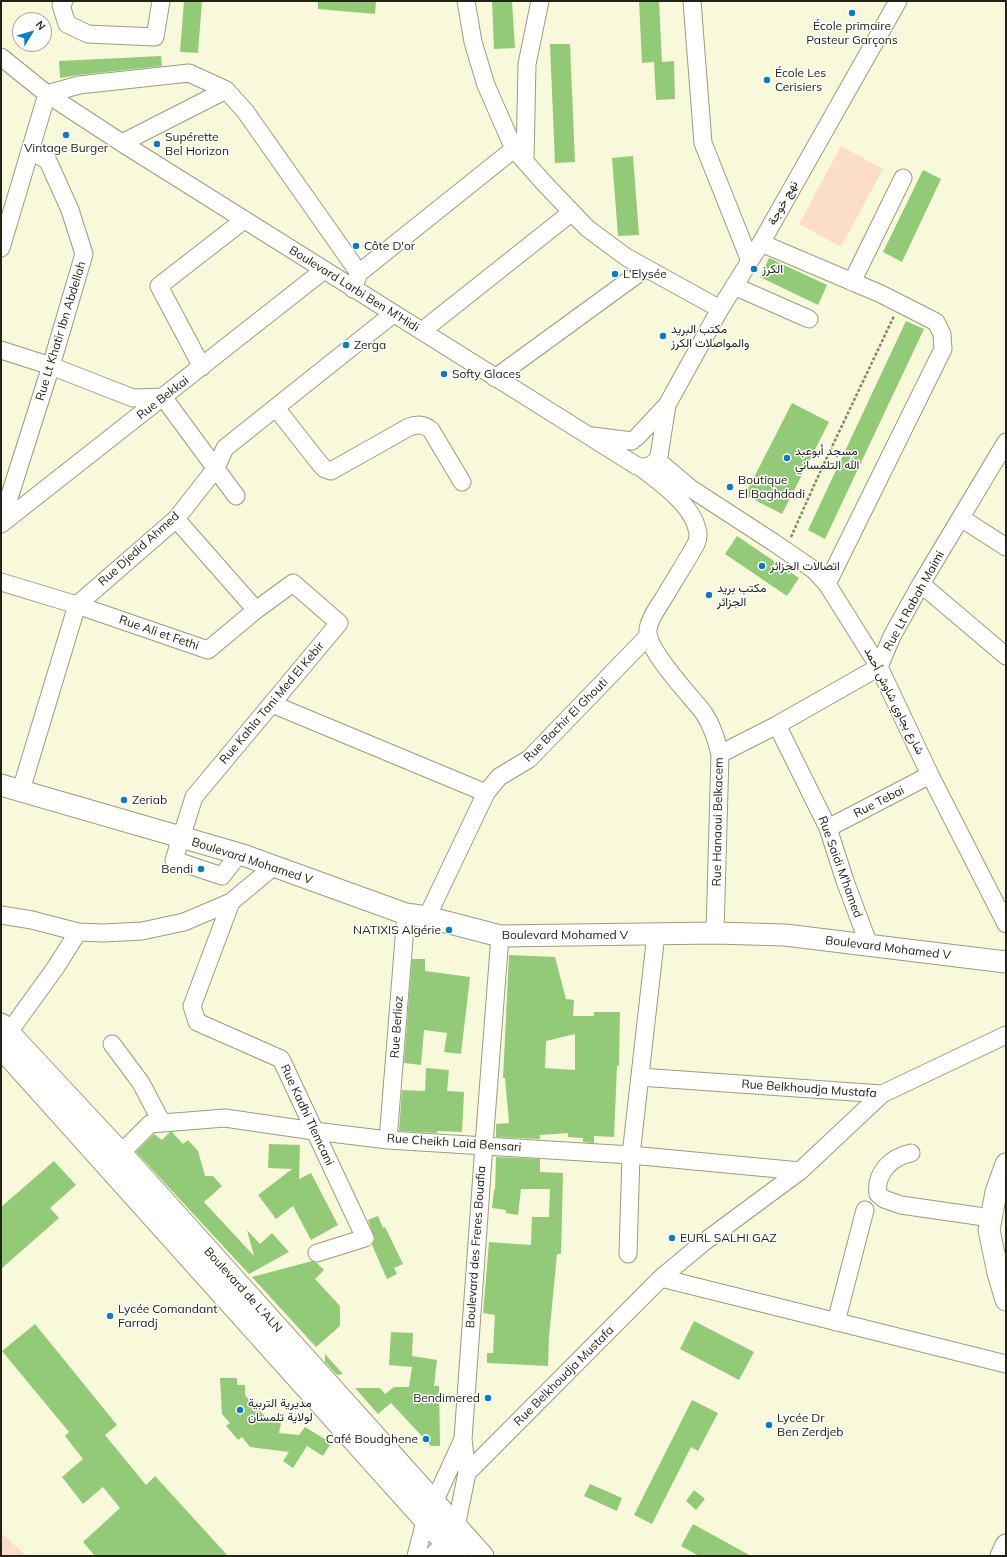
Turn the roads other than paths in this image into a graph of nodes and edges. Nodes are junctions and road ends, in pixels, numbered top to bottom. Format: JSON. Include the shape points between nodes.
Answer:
{"nodes":[{"id":1,"x":64,"y":1,"type":"edge"},
{"id":2,"x":161,"y":1,"type":"edge"},
{"id":3,"x":466,"y":1,"type":"edge"},
{"id":4,"x":540,"y":1,"type":"edge"},
{"id":5,"x":692,"y":1,"type":"edge"},
{"id":6,"x":898,"y":1,"type":"edge"},
{"id":7,"x":4,"y":60,"type":"edge"},
{"id":8,"x":226,"y":90,"type":"junction"},
{"id":9,"x":47,"y":94,"type":"junction"},
{"id":10,"x":122,"y":143,"type":"junction"},
{"id":11,"x":30,"y":150,"type":"junction"},
{"id":12,"x":520,"y":155,"type":"junction"},
{"id":13,"x":904,"y":178,"type":"dead end"},
{"id":14,"x":572,"y":212,"type":"junction"},
{"id":15,"x":244,"y":220,"type":"junction"},
{"id":16,"x":2,"y":243,"type":"edge"},
{"id":17,"x":761,"y":243,"type":"junction"},
{"id":18,"x":750,"y":261,"type":"junction"},
{"id":19,"x":646,"y":268,"type":"junction"},
{"id":20,"x":324,"y":270,"type":"junction"},
{"id":21,"x":359,"y":273,"type":"junction"},
{"id":22,"x":852,"y":282,"type":"junction"},
{"id":23,"x":734,"y":286,"type":"junction"},
{"id":24,"x":353,"y":289,"type":"junction"},
{"id":25,"x":720,"y":308,"type":"junction"},
{"id":26,"x":393,"y":314,"type":"junction"},
{"id":27,"x":809,"y":319,"type":"dead end"},
{"id":28,"x":422,"y":331,"type":"junction"},
{"id":29,"x":1,"y":350,"type":"edge"},
{"id":30,"x":51,"y":366,"type":"junction"},
{"id":31,"x":202,"y":367,"type":"junction"},
{"id":32,"x":495,"y":378,"type":"junction"},
{"id":33,"x":163,"y":398,"type":"junction"},
{"id":34,"x":666,"y":405,"type":"junction"},
{"id":35,"x":276,"y":408,"type":"junction"},
{"id":36,"x":585,"y":434,"type":"junction"},
{"id":37,"x":634,"y":439,"type":"junction"},
{"id":38,"x":1006,"y":442,"type":"edge"},
{"id":39,"x":658,"y":456,"type":"junction"},
{"id":40,"x":637,"y":465,"type":"junction"},
{"id":41,"x":216,"y":468,"type":"junction"},
{"id":42,"x":462,"y":482,"type":"dead end"},
{"id":43,"x":236,"y":496,"type":"dead end"},
{"id":44,"x":176,"y":518,"type":"junction"},
{"id":45,"x":961,"y":518,"type":"junction"},
{"id":46,"x":1,"y":523,"type":"edge"},
{"id":47,"x":1006,"y":547,"type":"edge"},
{"id":48,"x":1,"y":582,"type":"edge"},
{"id":49,"x":293,"y":583,"type":"joint"},
{"id":50,"x":827,"y":584,"type":"junction"},
{"id":51,"x":921,"y":584,"type":"junction"},
{"id":52,"x":77,"y":604,"type":"junction"},
{"id":53,"x":256,"y":610,"type":"junction"},
{"id":54,"x":648,"y":636,"type":"junction"},
{"id":55,"x":1006,"y":656,"type":"edge"},
{"id":56,"x":880,"y":667,"type":"junction"},
{"id":57,"x":272,"y":704,"type":"junction"},
{"id":58,"x":777,"y":725,"type":"junction"},
{"id":59,"x":720,"y":754,"type":"junction"},
{"id":60,"x":930,"y":775,"type":"junction"},
{"id":61,"x":11,"y":788,"type":"edge"},
{"id":62,"x":486,"y":793,"type":"junction"},
{"id":63,"x":828,"y":828,"type":"junction"},
{"id":64,"x":182,"y":838,"type":"junction"},
{"id":65,"x":273,"y":866,"type":"junction"},
{"id":66,"x":231,"y":902,"type":"junction"},
{"id":67,"x":406,"y":914,"type":"junction"},
{"id":68,"x":1,"y":915,"type":"edge"},
{"id":69,"x":426,"y":917,"type":"junction"},
{"id":70,"x":1006,"y":924,"type":"edge"},
{"id":71,"x":78,"y":932,"type":"junction"},
{"id":72,"x":716,"y":933,"type":"junction"},
{"id":73,"x":656,"y":934,"type":"junction"},
{"id":74,"x":500,"y":936,"type":"junction"},
{"id":75,"x":869,"y":945,"type":"junction"},
{"id":76,"x":1006,"y":962,"type":"edge"},
{"id":77,"x":1006,"y":1035,"type":"edge"},
{"id":78,"x":3,"y":1037,"type":"edge"},
{"id":79,"x":112,"y":1044,"type":"dead end"},
{"id":80,"x":640,"y":1077,"type":"junction"},
{"id":81,"x":882,"y":1094,"type":"junction"},
{"id":82,"x":162,"y":1123,"type":"junction"},
{"id":83,"x":314,"y":1131,"type":"junction"},
{"id":84,"x":388,"y":1140,"type":"junction"},
{"id":85,"x":484,"y":1145,"type":"junction"},
{"id":86,"x":120,"y":1153,"type":"junction"},
{"id":87,"x":911,"y":1153,"type":"dead end"},
{"id":88,"x":631,"y":1155,"type":"junction"},
{"id":89,"x":1006,"y":1164,"type":"edge"},
{"id":90,"x":800,"y":1171,"type":"junction"},
{"id":91,"x":866,"y":1210,"type":"dead end"},
{"id":92,"x":991,"y":1218,"type":"junction"},
{"id":93,"x":317,"y":1253,"type":"dead end"},
{"id":94,"x":628,"y":1254,"type":"dead end"},
{"id":95,"x":661,"y":1278,"type":"junction"},
{"id":96,"x":1006,"y":1300,"type":"edge"},
{"id":97,"x":836,"y":1322,"type":"junction"},
{"id":98,"x":1006,"y":1364,"type":"edge"},
{"id":99,"x":463,"y":1439,"type":"junction"},
{"id":100,"x":468,"y":1473,"type":"junction"},
{"id":101,"x":435,"y":1503,"type":"junction"},
{"id":102,"x":425,"y":1522,"type":"junction"},
{"id":103,"x":447,"y":1545,"type":"edge"},
{"id":104,"x":1006,"y":1545,"type":"edge"},
{"id":105,"x":416,"y":1556,"type":"edge"},
{"id":106,"x":483,"y":1556,"type":"edge"},
{"id":107,"x":1001,"y":1556,"type":"edge"}],
"edges":[{"from":1,"to":2,"type":"street","via":[[61,5],[66,24],[88,34],[155,37]]},
{"from":3,"to":12,"type":"street","via":[[473,42],[486,85]]},
{"from":4,"to":12,"type":"street","via":[[526,64]]},
{"from":5,"to":18,"type":"street","via":[[703,143]]},
{"from":6,"to":17,"type":"street","name":"نهج خوجة"},
{"from":7,"to":9,"type":"street","name":"Boulevard Larbi Ben M'Hidi"},
{"from":8,"to":9,"type":"street","via":[[189,73],[79,85]]},
{"from":8,"to":10,"type":"street"},
{"from":8,"to":21,"type":"street","via":[[245,111]]},
{"from":9,"to":10,"type":"street","name":"Boulevard Larbi Ben M'Hidi"},
{"from":9,"to":11,"type":"street"},
{"from":10,"to":15,"type":"street","name":"Boulevard Larbi Ben M'Hidi"},
{"from":11,"to":16,"type":"street"},
{"from":11,"to":30,"type":"street","name":"Rue Lt Khatir Ibn Abdellah","via":[[48,161],[70,210],[84,254]]},
{"from":12,"to":14,"type":"street"},
{"from":12,"to":21,"type":"street"},
{"from":13,"to":22,"type":"street"},
{"from":14,"to":19,"type":"street","via":[[587,228],[626,257]]},
{"from":14,"to":28,"type":"street"},
{"from":15,"to":20,"type":"street","name":"Boulevard Larbi Ben M'Hidi"},
{"from":15,"to":31,"type":"street","via":[[159,286]]},
{"from":17,"to":18,"type":"street","name":"نهج خوجة"},
{"from":17,"to":22,"type":"street"},
{"from":18,"to":23,"type":"street","name":"نهج خوجة"},
{"from":19,"to":25,"type":"street"},
{"from":19,"to":32,"type":"street"},
{"from":20,"to":24,"type":"street","name":"Boulevard Larbi Ben M'Hidi"},
{"from":20,"to":31,"type":"street","name":"Rue Bekkai"},
{"from":21,"to":24,"type":"street"},
{"from":22,"to":50,"type":"street","via":[[936,322],[942,334],[943,349]]},
{"from":23,"to":25,"type":"street","name":"نهج خوجة"},
{"from":23,"to":27,"type":"street"},
{"from":24,"to":26,"type":"street","name":"Boulevard Larbi Ben M'Hidi"},
{"from":25,"to":34,"type":"street","name":"نهج خوجة"},
{"from":26,"to":28,"type":"street","name":"Boulevard Larbi Ben M'Hidi"},
{"from":26,"to":35,"type":"street","name":"Rue Djedid Ahmed"},
{"from":28,"to":32,"type":"street","name":"Boulevard Larbi Ben M'Hidi"},
{"from":29,"to":30,"type":"street"},
{"from":30,"to":33,"type":"street","via":[[133,398]]},
{"from":30,"to":46,"type":"street","name":"Rue Lt Khatir Ibn Abdellah"},
{"from":31,"to":33,"type":"street","name":"Rue Bekkai"},
{"from":32,"to":36,"type":"street","name":"Boulevard Larbi Ben M'Hidi"},
{"from":33,"to":41,"type":"street"},
{"from":33,"to":46,"type":"street","name":"Rue Bekkai"},
{"from":34,"to":37,"type":"street","name":"نهج خوجة"},
{"from":34,"to":39,"type":"street","name":"نهج خوجة"},
{"from":35,"to":41,"type":"street","name":"Rue Djedid Ahmed","via":[[225,448]]},
{"from":35,"to":42,"type":"street","via":[[325,469],[331,471],[409,427],[424,425],[431,430]]},
{"from":36,"to":37,"type":"street"},
{"from":36,"to":40,"type":"street","name":"Boulevard Larbi Ben M'Hidi"},
{"from":37,"to":39,"type":"street","via":[[644,436],[652,438],[658,446]]},
{"from":37,"to":40,"type":"street","via":[[628,456]]},
{"from":38,"to":45,"type":"street","name":"Rue Lt Rabah Maimi"},
{"from":39,"to":40,"type":"street","via":[[650,466]]},
{"from":39,"to":50,"type":"street","name":"شارع بجاوي شاوش أحمد","via":[[690,488],[786,550],[814,570]]},
{"from":40,"to":54,"type":"street","name":"Boulevard Larbi Ben M'Hidi","via":[[663,485],[687,510],[697,527],[698,535],[696,544],[653,616]]},
{"from":41,"to":43,"type":"street"},
{"from":41,"to":44,"type":"street","name":"Rue Djedid Ahmed"},
{"from":44,"to":52,"type":"street","name":"Rue Djedid Ahmed"},
{"from":44,"to":53,"type":"street"},
{"from":45,"to":47,"type":"street"},
{"from":45,"to":51,"type":"street","name":"Rue Lt Rabah Maimi"},
{"from":48,"to":52,"type":"street"},
{"from":49,"to":53,"type":"street","name":"Rue Ali et Fethi"},
{"from":49,"to":57,"type":"street","name":"Rue Kahla Tani Med El Kebir","via":[[339,623]]},
{"from":50,"to":56,"type":"street","name":"شارع بجاوي شاوش أحمد"},
{"from":51,"to":55,"type":"street"},
{"from":51,"to":56,"type":"street","name":"Rue Lt Rabah Maimi","via":[[892,636]]},
{"from":52,"to":53,"type":"street","name":"Rue Ali et Fethi","via":[[208,650]]},
{"from":52,"to":61,"type":"street"},
{"from":54,"to":59,"type":"street","name":"Rue Hanaoui Belkacem","via":[[669,671],[711,725]]},
{"from":54,"to":62,"type":"street","name":"Rue Bachir El Ghouti","via":[[529,759],[499,777]]},
{"from":56,"to":58,"type":"street"},
{"from":56,"to":60,"type":"street","name":"شارع بجاوي شاوش أحمد"},
{"from":57,"to":62,"type":"street"},
{"from":57,"to":64,"type":"street","name":"Rue Kahla Tani Med El Kebir","via":[[194,797]]},
{"from":58,"to":59,"type":"street"},
{"from":58,"to":63,"type":"street","name":"Rue Saidi M'hamed"},
{"from":59,"to":72,"type":"street","name":"Rue Hanaoui Belkacem"},
{"from":60,"to":63,"type":"street","name":"Rue Tebai"},
{"from":60,"to":70,"type":"street","name":"شارع بجاوي شاوش أحمد"},
{"from":61,"to":64,"type":"main road","name":"Boulevard Mohamed V"},
{"from":62,"to":69,"type":"street","name":"Rue Bachir El Ghouti"},
{"from":63,"to":75,"type":"street","name":"Rue Saidi M'hamed"},
{"from":64,"to":65,"type":"main road","name":"Boulevard Mohamed V"},
{"from":65,"to":66,"type":"street"},
{"from":65,"to":67,"type":"main road","name":"Boulevard Mohamed V"},
{"from":66,"to":71,"type":"street","via":[[184,922],[142,931]]},
{"from":66,"to":83,"type":"street","name":"Rue Kadhi Tlemcani","via":[[192,1006],[197,1022],[282,1059]]},
{"from":67,"to":69,"type":"main road","name":"Boulevard Mohamed V"},
{"from":67,"to":84,"type":"street","name":"Rue Berlioz"},
{"from":68,"to":71,"type":"street"},
{"from":69,"to":74,"type":"main road","name":"Boulevard Mohamed V"},
{"from":71,"to":78,"type":"street","via":[[56,968]]},
{"from":72,"to":73,"type":"main road","name":"Boulevard Mohamed V"},
{"from":72,"to":75,"type":"main road","name":"Boulevard Mohamed V","via":[[785,936]]},
{"from":73,"to":74,"type":"main road","name":"Boulevard Mohamed V"},
{"from":73,"to":80,"type":"street"},
{"from":74,"to":85,"type":"street","name":"Boulevard des Freres Bouafia"},
{"from":75,"to":76,"type":"main road","name":"Boulevard Mohamed V"},
{"from":77,"to":81,"type":"street"},
{"from":78,"to":86,"type":"main road","name":"Boulevard de L'ALN"},
{"from":78,"to":102,"type":"main road","name":"Boulevard de L'ALN"},
{"from":79,"to":82,"type":"street","via":[[141,1083]]},
{"from":80,"to":81,"type":"street","name":"Rue Belkhoudja Mustafa"},
{"from":80,"to":88,"type":"street"},
{"from":81,"to":90,"type":"street","name":"Rue Belkhoudja Mustafa"},
{"from":82,"to":83,"type":"street","name":"Rue Cheikh Laid Bensari","via":[[225,1118]]},
{"from":82,"to":86,"type":"street","name":"Rue Cheikh Laid Bensari","via":[[150,1124]]},
{"from":83,"to":84,"type":"street","name":"Rue Cheikh Laid Bensari"},
{"from":83,"to":93,"type":"street","name":"Rue Kadhi Tlemcani","via":[[365,1238]]},
{"from":84,"to":85,"type":"street","name":"Rue Cheikh Laid Bensari"},
{"from":85,"to":88,"type":"street","name":"Rue Cheikh Laid Bensari"},
{"from":85,"to":99,"type":"street","name":"Boulevard des Freres Bouafia"},
{"from":86,"to":101,"type":"main road","name":"Boulevard de L'ALN"},
{"from":87,"to":92,"type":"street","via":[[900,1155],[887,1165],[880,1176],[878,1194],[884,1199],[901,1205]]},
{"from":88,"to":90,"type":"street","name":"Rue Cheikh Laid Bensari"},
{"from":88,"to":94,"type":"street"},
{"from":89,"to":92,"type":"main road","via":[[996,1192]]},
{"from":90,"to":95,"type":"street","name":"Rue Belkhoudja Mustafa","via":[[704,1242]]},
{"from":91,"to":97,"type":"street"},
{"from":92,"to":96,"type":"main road","via":[[991,1237]]},
{"from":95,"to":97,"type":"street"},
{"from":95,"to":100,"type":"street","name":"Rue Belkhoudja Mustafa"},
{"from":97,"to":98,"type":"street"},
{"from":99,"to":100,"type":"street"},
{"from":99,"to":101,"type":"street"},
{"from":100,"to":103,"type":"street"},
{"from":101,"to":102,"type":"street"},
{"from":101,"to":103,"type":"main road","name":"Boulevard de L'ALN"},
{"from":102,"to":103,"type":"main road","name":"Boulevard de L'ALN"},
{"from":102,"to":105,"type":"street"},
{"from":103,"to":106,"type":"main road","name":"Boulevard de L'ALN"},
{"from":104,"to":107,"type":"main road"}]}
